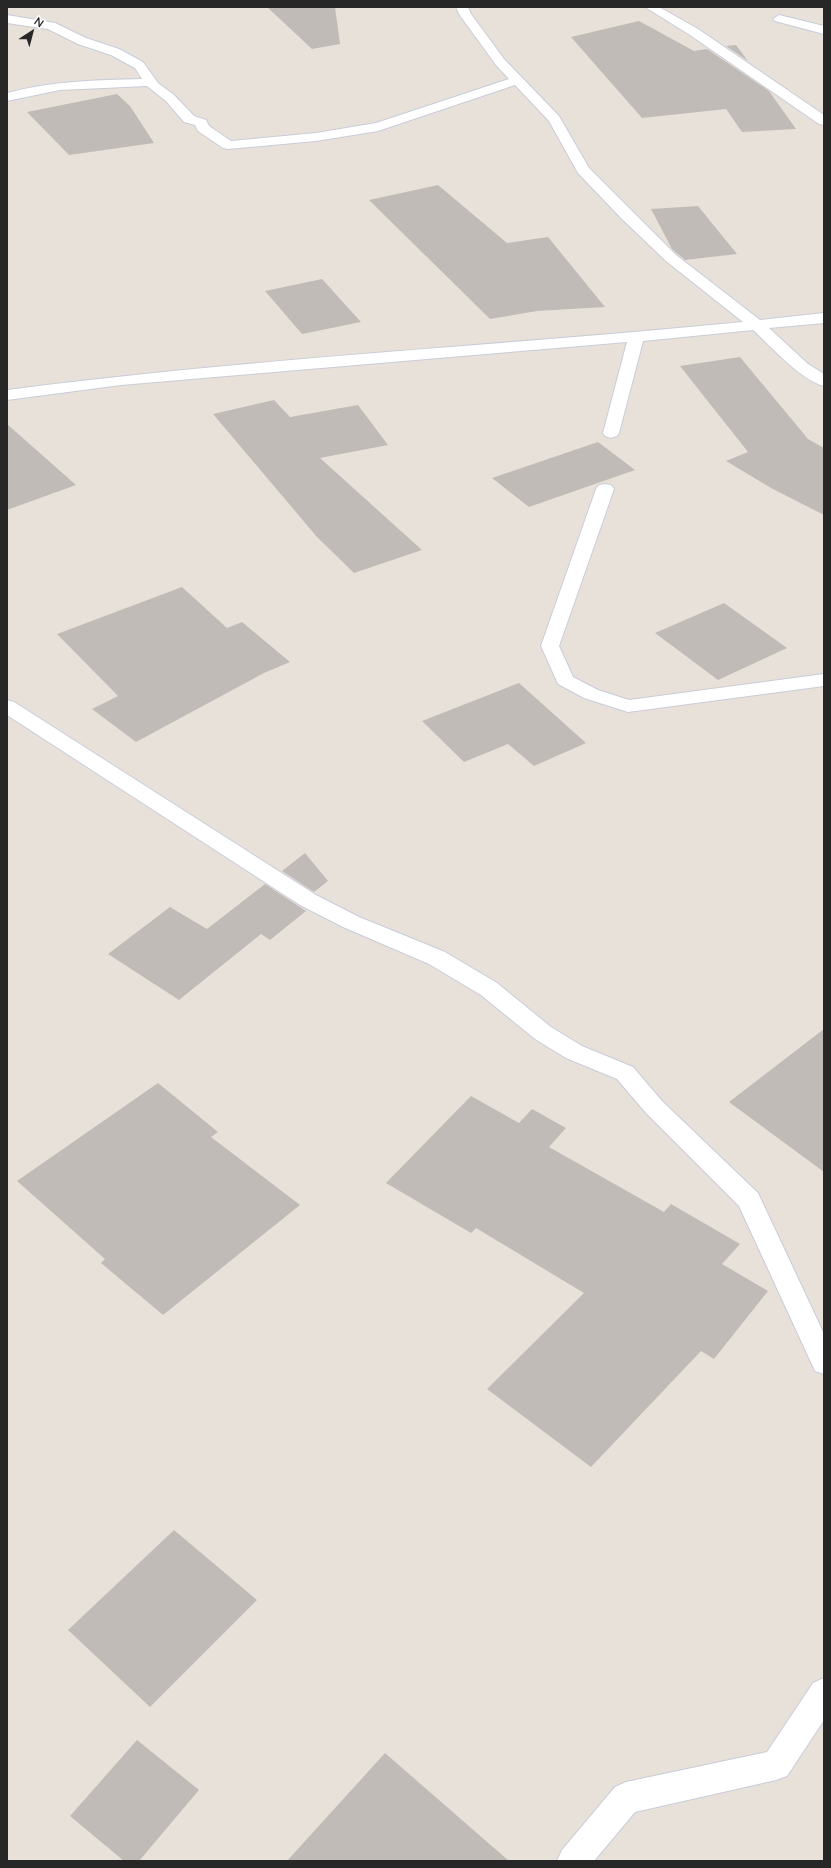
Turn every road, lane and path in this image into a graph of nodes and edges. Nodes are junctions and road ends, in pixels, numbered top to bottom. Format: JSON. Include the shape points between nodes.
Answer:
{"nodes":[{"id":1,"x":462,"y":7,"type":"edge"},
{"id":2,"x":651,"y":7,"type":"edge"},
{"id":3,"x":7,"y":19,"type":"edge"},
{"id":4,"x":779,"y":19,"type":"dead end"},
{"id":5,"x":824,"y":30,"type":"edge"},
{"id":6,"x":516,"y":81,"type":"junction"},
{"id":7,"x":150,"y":82,"type":"junction"},
{"id":8,"x":7,"y":97,"type":"edge"},
{"id":9,"x":824,"y":121,"type":"edge"},
{"id":10,"x":824,"y":318,"type":"edge"},
{"id":11,"x":757,"y":325,"type":"junction"},
{"id":12,"x":636,"y":337,"type":"junction"},
{"id":13,"x":824,"y":382,"type":"edge"},
{"id":14,"x":7,"y":396,"type":"edge"},
{"id":15,"x":611,"y":433,"type":"dead end"},
{"id":16,"x":605,"y":489,"type":"dead end"},
{"id":17,"x":824,"y":680,"type":"edge"},
{"id":18,"x":7,"y":706,"type":"edge"},
{"id":19,"x":824,"y":1363,"type":"edge"},
{"id":20,"x":824,"y":1693,"type":"edge"},
{"id":21,"x":573,"y":1861,"type":"edge"}],
"edges":[{"from":1,"to":6,"type":"street","via":[[482,40]]},
{"from":2,"to":9,"type":"street","via":[[694,32]]},
{"from":3,"to":7,"type":"street","via":[[51,26],[82,41],[116,52],[139,65]]},
{"from":4,"to":5,"type":"street"},
{"from":6,"to":7,"type":"street","via":[[378,127],[316,138],[228,145],[203,128],[201,123],[190,119]]},
{"from":6,"to":11,"type":"street","via":[[554,119],[583,170],[626,215],[671,258]]},
{"from":7,"to":8,"type":"street","via":[[81,85]]},
{"from":10,"to":11,"type":"street"},
{"from":11,"to":12,"type":"street"},
{"from":11,"to":13,"type":"street","via":[[802,366]]},
{"from":12,"to":14,"type":"street","via":[[121,380]]},
{"from":12,"to":15,"type":"street"},
{"from":16,"to":17,"type":"street","via":[[550,646],[564,680],[591,694],[628,706]]},
{"from":18,"to":19,"type":"street","via":[[308,900],[351,922],[437,958],[489,989],[543,1032],[574,1052],[625,1073],[654,1107],[749,1200]]},
{"from":20,"to":21,"type":"street","via":[[776,1765],[626,1798]]}]}
